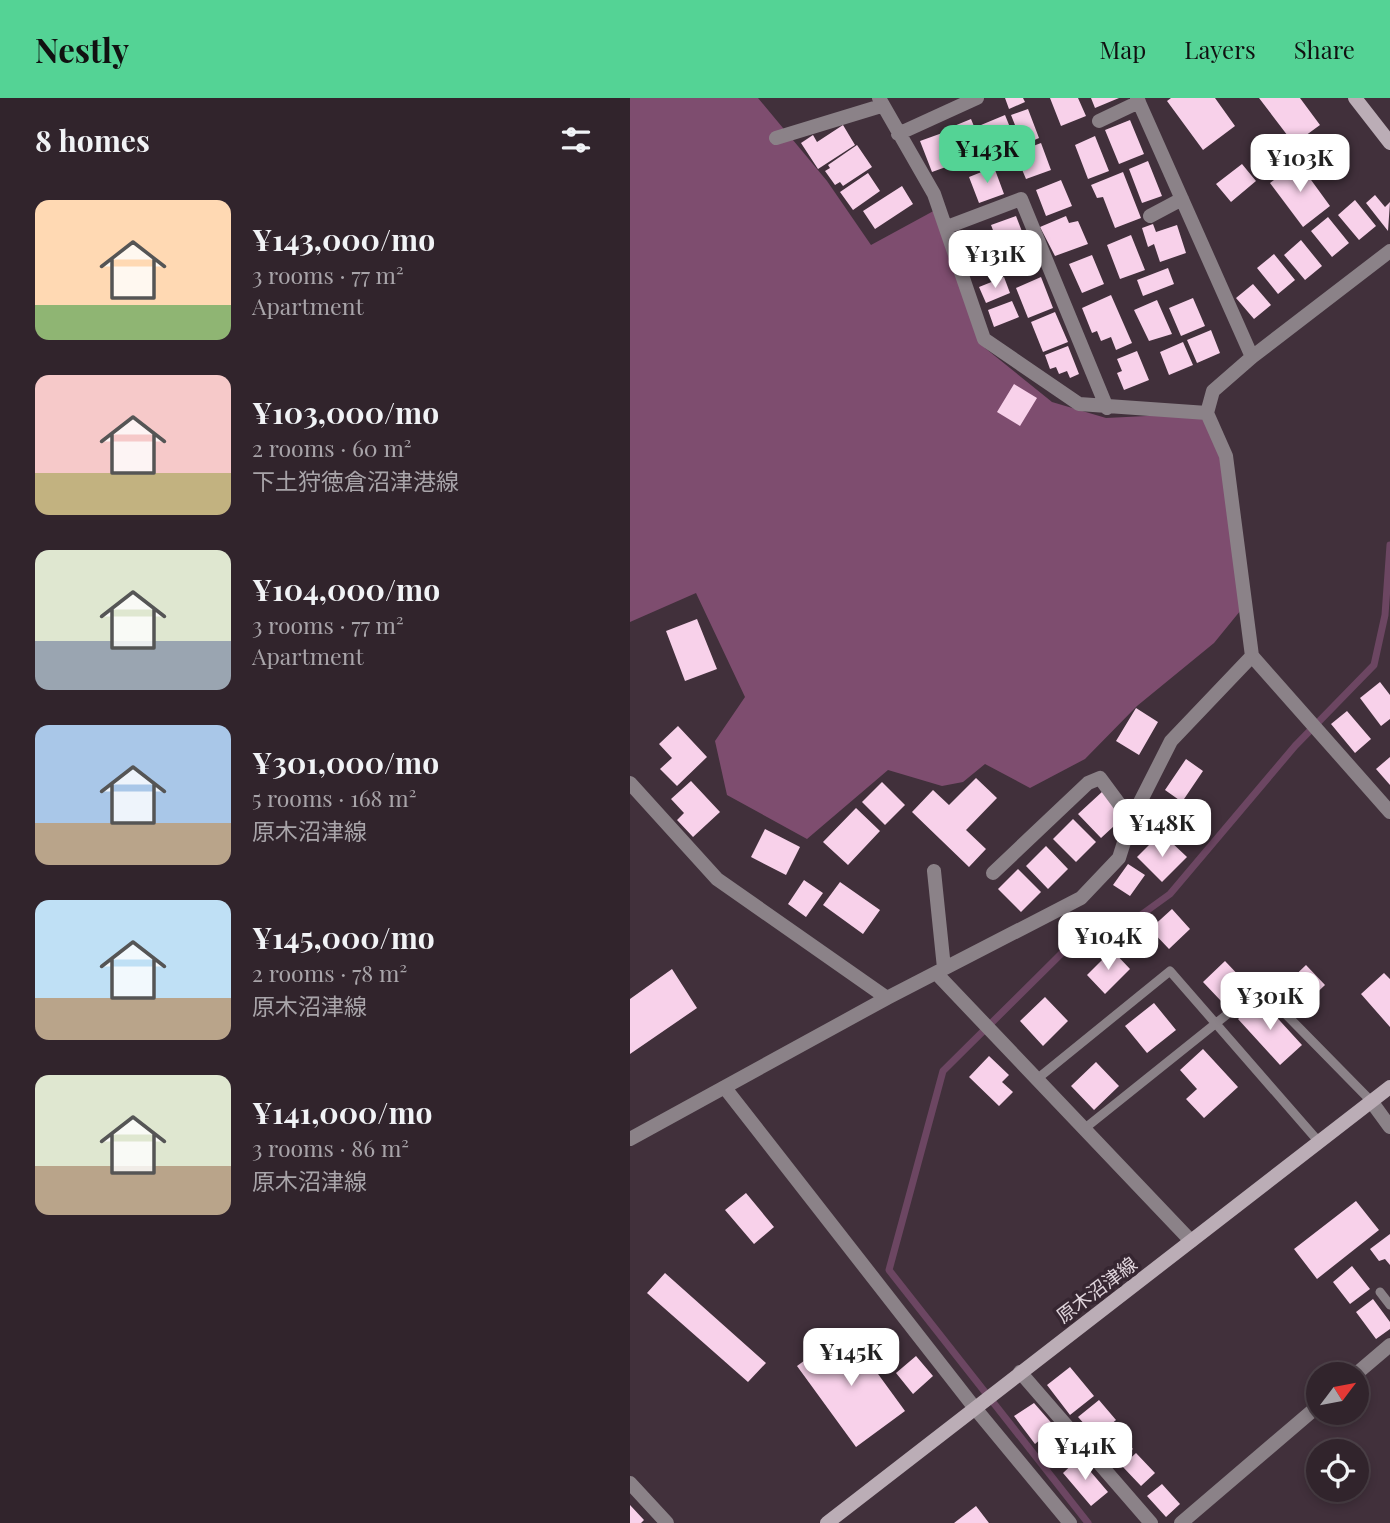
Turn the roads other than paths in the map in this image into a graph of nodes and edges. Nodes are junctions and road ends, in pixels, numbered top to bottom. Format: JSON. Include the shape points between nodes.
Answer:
{"nodes":[{"id":1,"x":977,"y":98,"type":"edge"},
{"id":2,"x":1355,"y":98,"type":"edge"},
{"id":3,"x":1138,"y":100,"type":"edge"},
{"id":4,"x":880,"y":102,"type":"edge"},
{"id":5,"x":1099,"y":121,"type":"dead end"},
{"id":6,"x":898,"y":134,"type":"junction"},
{"id":7,"x":776,"y":138,"type":"dead end"},
{"id":8,"x":1390,"y":143,"type":"edge"},
{"id":9,"x":1182,"y":199,"type":"junction"},
{"id":10,"x":1150,"y":216,"type":"dead end"},
{"id":11,"x":947,"y":227,"type":"junction"},
{"id":12,"x":1390,"y":251,"type":"edge"},
{"id":13,"x":1251,"y":357,"type":"junction"},
{"id":14,"x":1107,"y":408,"type":"junction"},
{"id":15,"x":1207,"y":413,"type":"junction"},
{"id":16,"x":1252,"y":656,"type":"junction"},
{"id":17,"x":630,"y":783,"type":"edge"},
{"id":18,"x":1390,"y":812,"type":"edge"},
{"id":19,"x":1131,"y":820,"type":"junction"},
{"id":20,"x":934,"y":871,"type":"dead end"},
{"id":21,"x":993,"y":873,"type":"dead end"},
{"id":22,"x":940,"y":971,"type":"junction"},
{"id":23,"x":887,"y":998,"type":"junction"},
{"id":24,"x":1214,"y":1025,"type":"junction"},
{"id":25,"x":1037,"y":1079,"type":"junction"},
{"id":26,"x":1390,"y":1087,"type":"edge"},
{"id":27,"x":725,"y":1088,"type":"junction"},
{"id":28,"x":1371,"y":1101,"type":"junction"},
{"id":29,"x":1390,"y":1127,"type":"edge"},
{"id":30,"x":1084,"y":1129,"type":"junction"},
{"id":31,"x":630,"y":1139,"type":"edge"},
{"id":32,"x":1319,"y":1142,"type":"junction"},
{"id":33,"x":1191,"y":1241,"type":"junction"},
{"id":34,"x":1380,"y":1293,"type":"dead end"},
{"id":35,"x":1390,"y":1305,"type":"edge"},
{"id":36,"x":1390,"y":1345,"type":"edge"},
{"id":37,"x":1369,"y":1363,"type":"edge"},
{"id":38,"x":1020,"y":1372,"type":"junction"},
{"id":39,"x":975,"y":1407,"type":"junction"},
{"id":40,"x":1306,"y":1416,"type":"edge"},
{"id":41,"x":630,"y":1483,"type":"edge"},
{"id":42,"x":667,"y":1523,"type":"edge"},
{"id":43,"x":827,"y":1523,"type":"edge"},
{"id":44,"x":1070,"y":1523,"type":"edge"},
{"id":45,"x":1151,"y":1523,"type":"edge"},
{"id":46,"x":1181,"y":1523,"type":"edge"}],
"edges":[{"from":1,"to":6,"type":"street"},
{"from":2,"to":8,"type":"main road"},
{"from":3,"to":5,"type":"street"},
{"from":3,"to":9,"type":"street"},
{"from":4,"to":6,"type":"street"},
{"from":4,"to":7,"type":"street"},
{"from":6,"to":11,"type":"street","via":[[934,194]]},
{"from":9,"to":10,"type":"street"},
{"from":9,"to":13,"type":"street"},
{"from":11,"to":14,"type":"street","via":[[984,339],[1079,404]]},
{"from":11,"to":14,"type":"street","via":[[1021,199]]},
{"from":12,"to":13,"type":"street"},
{"from":13,"to":15,"type":"street","via":[[1213,391]]},
{"from":14,"to":15,"type":"street"},
{"from":15,"to":16,"type":"street","via":[[1226,456]]},
{"from":16,"to":18,"type":"street"},
{"from":16,"to":19,"type":"street","via":[[1171,741]]},
{"from":17,"to":23,"type":"street","via":[[717,878]]},
{"from":19,"to":21,"type":"street","via":[[1100,778],[1088,783]]},
{"from":19,"to":22,"type":"street","via":[[1119,858],[1081,898]]},
{"from":20,"to":22,"type":"street"},
{"from":22,"to":23,"type":"street"},
{"from":22,"to":25,"type":"street"},
{"from":23,"to":27,"type":"street"},
{"from":24,"to":25,"type":"lane","via":[[1170,971]]},
{"from":24,"to":28,"type":"lane","via":[[1260,988]]},
{"from":24,"to":30,"type":"lane"},
{"from":24,"to":32,"type":"lane"},
{"from":25,"to":30,"type":"street"},
{"from":26,"to":28,"type":"main road","name":"原木沼津線"},
{"from":27,"to":31,"type":"street"},
{"from":27,"to":39,"type":"street"},
{"from":28,"to":29,"type":"street"},
{"from":28,"to":32,"type":"main road","name":"原木沼津線"},
{"from":30,"to":33,"type":"street"},
{"from":32,"to":33,"type":"main road","name":"原木沼津線"},
{"from":33,"to":38,"type":"main road","name":"原木沼津線"},
{"from":34,"to":35,"type":"lane"},
{"from":36,"to":37,"type":"street"},
{"from":38,"to":39,"type":"main road","name":"原木沼津線"},
{"from":38,"to":45,"type":"street"},
{"from":39,"to":43,"type":"main road","name":"原木沼津線"},
{"from":39,"to":44,"type":"street"},
{"from":40,"to":46,"type":"street"},
{"from":41,"to":42,"type":"street"}]}
